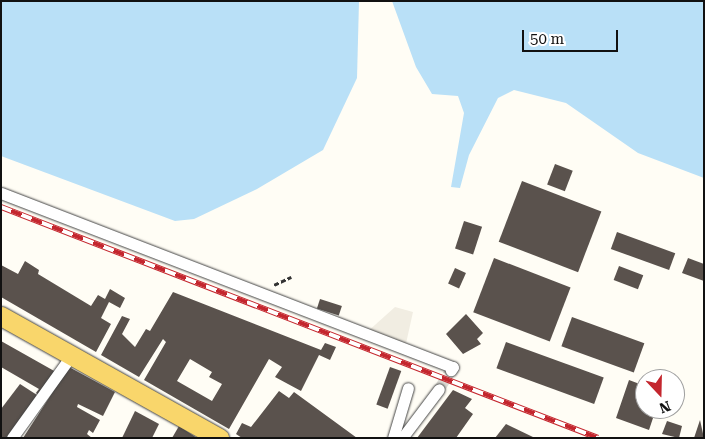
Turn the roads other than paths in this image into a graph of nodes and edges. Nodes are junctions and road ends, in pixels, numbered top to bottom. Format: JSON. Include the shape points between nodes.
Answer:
{"nodes":[{"id":1,"x":1,"y":193,"type":"edge"},
{"id":2,"x":1,"y":316,"type":"edge"},
{"id":3,"x":71,"y":356,"type":"junction"},
{"id":4,"x":451,"y":370,"type":"dead end"},
{"id":5,"x":408,"y":388,"type":"dead end"},
{"id":6,"x":439,"y":389,"type":"tunnel mouth"},
{"id":7,"x":12,"y":438,"type":"edge"},
{"id":8,"x":219,"y":438,"type":"edge"},
{"id":9,"x":393,"y":438,"type":"edge"},
{"id":10,"x":402,"y":438,"type":"edge"}],
"edges":[{"from":1,"to":4,"type":"street","via":[[453,367]]},
{"from":2,"to":3,"type":"main road"},
{"from":3,"to":7,"type":"street"},
{"from":3,"to":8,"type":"main road"},
{"from":5,"to":9,"type":"street"},
{"from":6,"to":10,"type":"street"}]}
